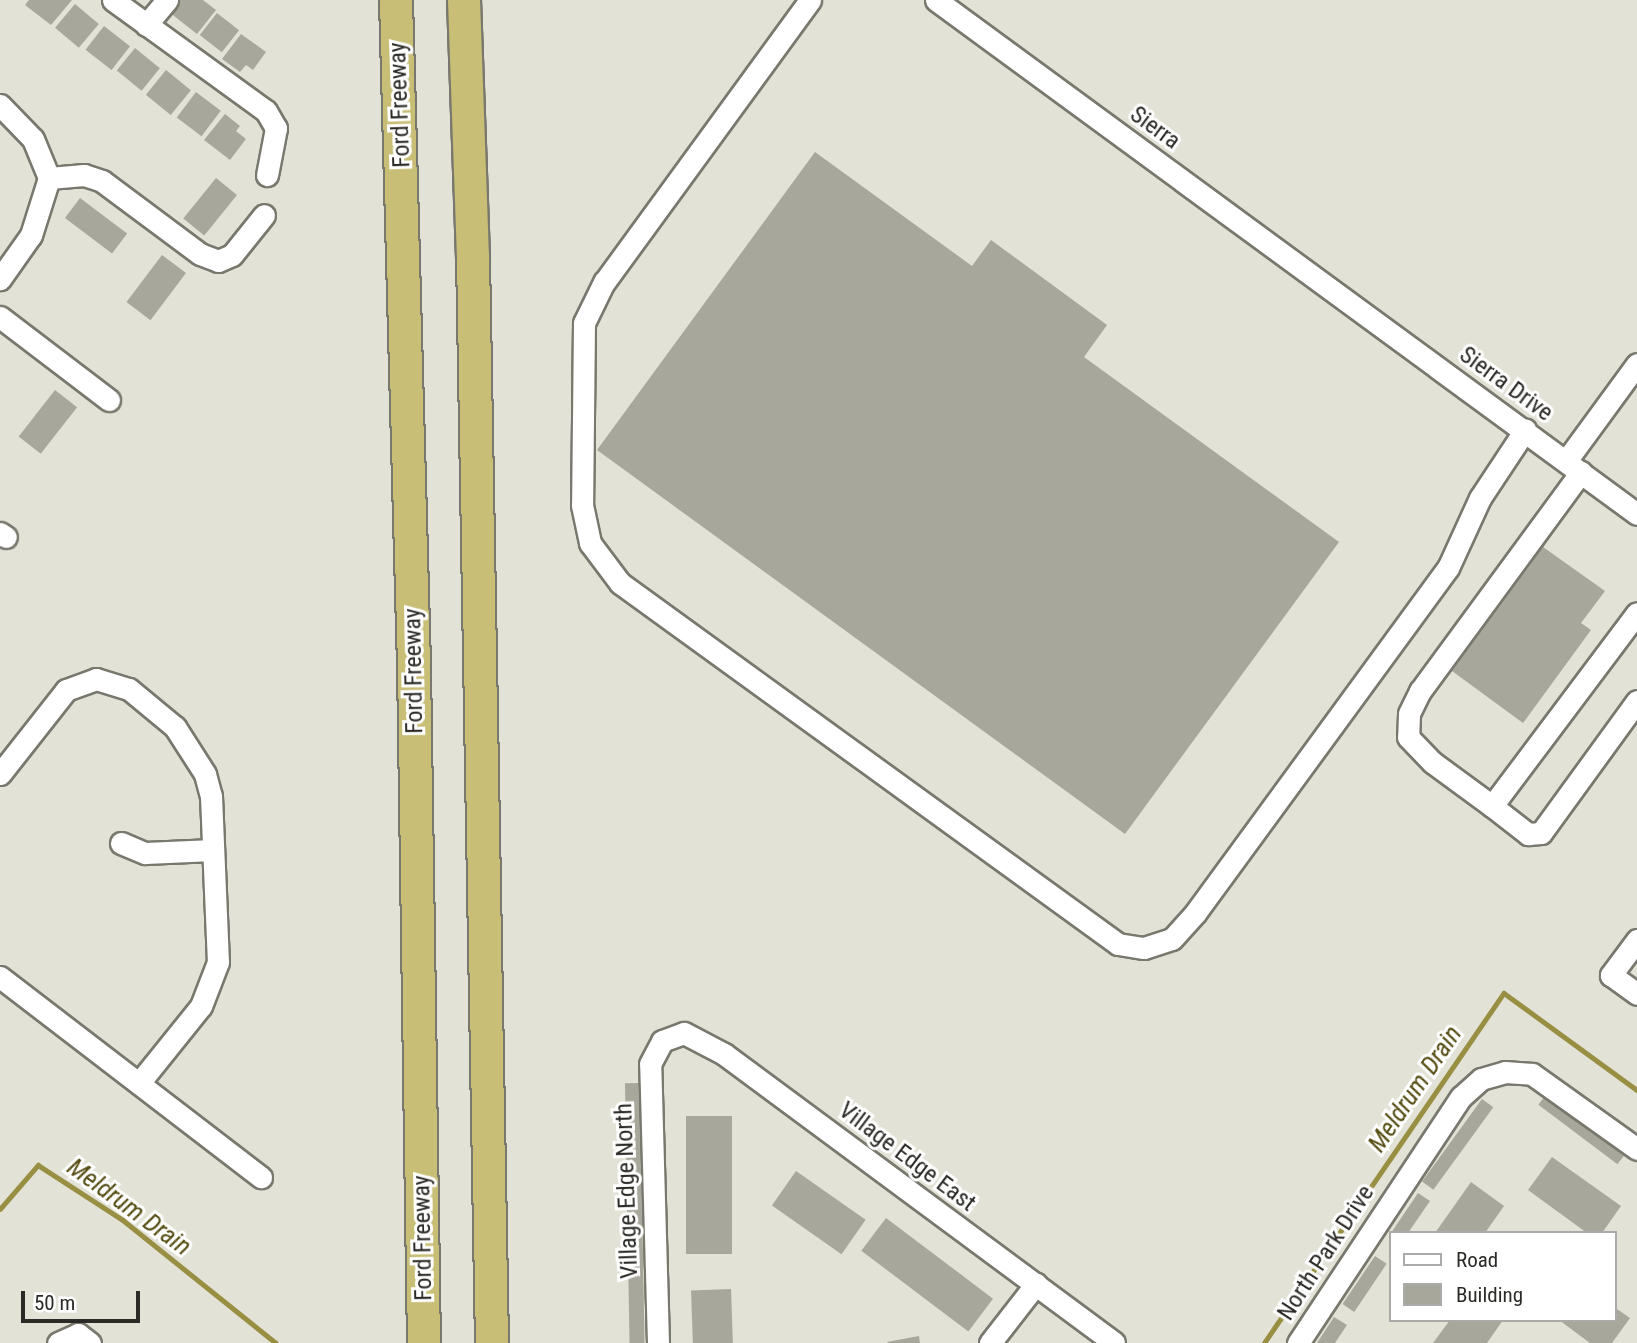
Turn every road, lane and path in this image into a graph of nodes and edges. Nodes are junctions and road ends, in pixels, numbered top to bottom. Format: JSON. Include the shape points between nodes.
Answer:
{"nodes":[{"id":1,"x":113,"y":0,"type":"edge"},
{"id":2,"x":166,"y":0,"type":"edge"},
{"id":3,"x":396,"y":0,"type":"edge"},
{"id":4,"x":464,"y":0,"type":"edge"},
{"id":5,"x":810,"y":0,"type":"edge"},
{"id":6,"x":936,"y":0,"type":"edge"},
{"id":7,"x":146,"y":25,"type":"junction"},
{"id":8,"x":0,"y":105,"type":"edge"},
{"id":9,"x":267,"y":175,"type":"dead end"},
{"id":10,"x":49,"y":178,"type":"junction"},
{"id":11,"x":264,"y":215,"type":"dead end"},
{"id":12,"x":0,"y":279,"type":"edge"},
{"id":13,"x":1342,"y":298,"type":"joint"},
{"id":14,"x":0,"y":317,"type":"edge"},
{"id":15,"x":1637,"y":364,"type":"edge"},
{"id":16,"x":109,"y":400,"type":"dead end"},
{"id":17,"x":1525,"y":430,"type":"junction"},
{"id":18,"x":1573,"y":467,"type":"junction"},
{"id":19,"x":1637,"y":514,"type":"edge"},
{"id":20,"x":1635,"y":621,"type":"edge"},
{"id":21,"x":1637,"y":701,"type":"edge"},
{"id":22,"x":0,"y":774,"type":"edge"},
{"id":23,"x":1492,"y":806,"type":"junction"},
{"id":24,"x":121,"y":843,"type":"dead end"},
{"id":25,"x":213,"y":850,"type":"junction"},
{"id":26,"x":1637,"y":940,"type":"edge"},
{"id":27,"x":0,"y":977,"type":"edge"},
{"id":28,"x":1637,"y":994,"type":"edge"},
{"id":29,"x":662,"y":1041,"type":"joint"},
{"id":30,"x":139,"y":1083,"type":"junction"},
{"id":31,"x":1637,"y":1149,"type":"edge"},
{"id":32,"x":261,"y":1177,"type":"dead end"},
{"id":33,"x":1035,"y":1284,"type":"junction"},
{"id":34,"x":58,"y":1343,"type":"edge"},
{"id":35,"x":90,"y":1343,"type":"edge"},
{"id":36,"x":425,"y":1343,"type":"edge"},
{"id":37,"x":492,"y":1343,"type":"edge"},
{"id":38,"x":658,"y":1343,"type":"edge"},
{"id":39,"x":990,"y":1343,"type":"edge"},
{"id":40,"x":1114,"y":1343,"type":"edge"},
{"id":41,"x":1298,"y":1343,"type":"edge"}],
"edges":[{"from":1,"to":7,"type":"street"},
{"from":2,"to":7,"type":"street"},
{"from":3,"to":36,"type":"highway","name":"Ford Freeway","via":[[414,664]]},
{"from":4,"to":37,"type":"highway"},
{"from":5,"to":17,"type":"street","via":[[604,282],[584,323],[582,505],[590,543],[620,583],[1118,944],[1144,948],[1172,939],[1196,912],[1448,568],[1480,498]]},
{"from":6,"to":13,"type":"street","name":"Sierra"},
{"from":7,"to":9,"type":"street","via":[[267,111],[276,128]]},
{"from":8,"to":10,"type":"street","via":[[33,139]]},
{"from":10,"to":11,"type":"street","via":[[84,175],[102,181],[200,254],[218,261],[232,255]]},
{"from":10,"to":12,"type":"street","via":[[31,235]]},
{"from":13,"to":17,"type":"street","name":"Sierra Drive"},
{"from":14,"to":16,"type":"street"},
{"from":15,"to":18,"type":"street"},
{"from":17,"to":18,"type":"street","name":"Sierra Drive"},
{"from":18,"to":19,"type":"street","name":"Sierra Drive"},
{"from":18,"to":23,"type":"street","via":[[1420,691],[1409,714],[1408,737],[1414,744]]},
{"from":20,"to":23,"type":"street"},
{"from":21,"to":23,"type":"street","via":[[1541,832],[1528,834]]},
{"from":22,"to":25,"type":"street","via":[[65,690],[96,679],[129,689],[175,727],[205,774],[211,796]]},
{"from":24,"to":25,"type":"street","via":[[145,853]]},
{"from":25,"to":30,"type":"street","via":[[218,961],[201,1006]]},
{"from":26,"to":28,"type":"street","via":[[1611,975]]},
{"from":27,"to":30,"type":"street"},
{"from":29,"to":33,"type":"street","name":"Village Edge East","via":[[684,1033],[703,1040]]},
{"from":29,"to":38,"type":"street","name":"Village Edge North","via":[[650,1064]]},
{"from":30,"to":32,"type":"street"},
{"from":31,"to":41,"type":"street","name":"North Park Drive","via":[[1548,1081],[1532,1074],[1505,1072],[1481,1079],[1461,1097]]},
{"from":33,"to":39,"type":"street"},
{"from":33,"to":40,"type":"street","name":"Village Edge East"},
{"from":34,"to":35,"type":"street","via":[[78,1334]]}]}
